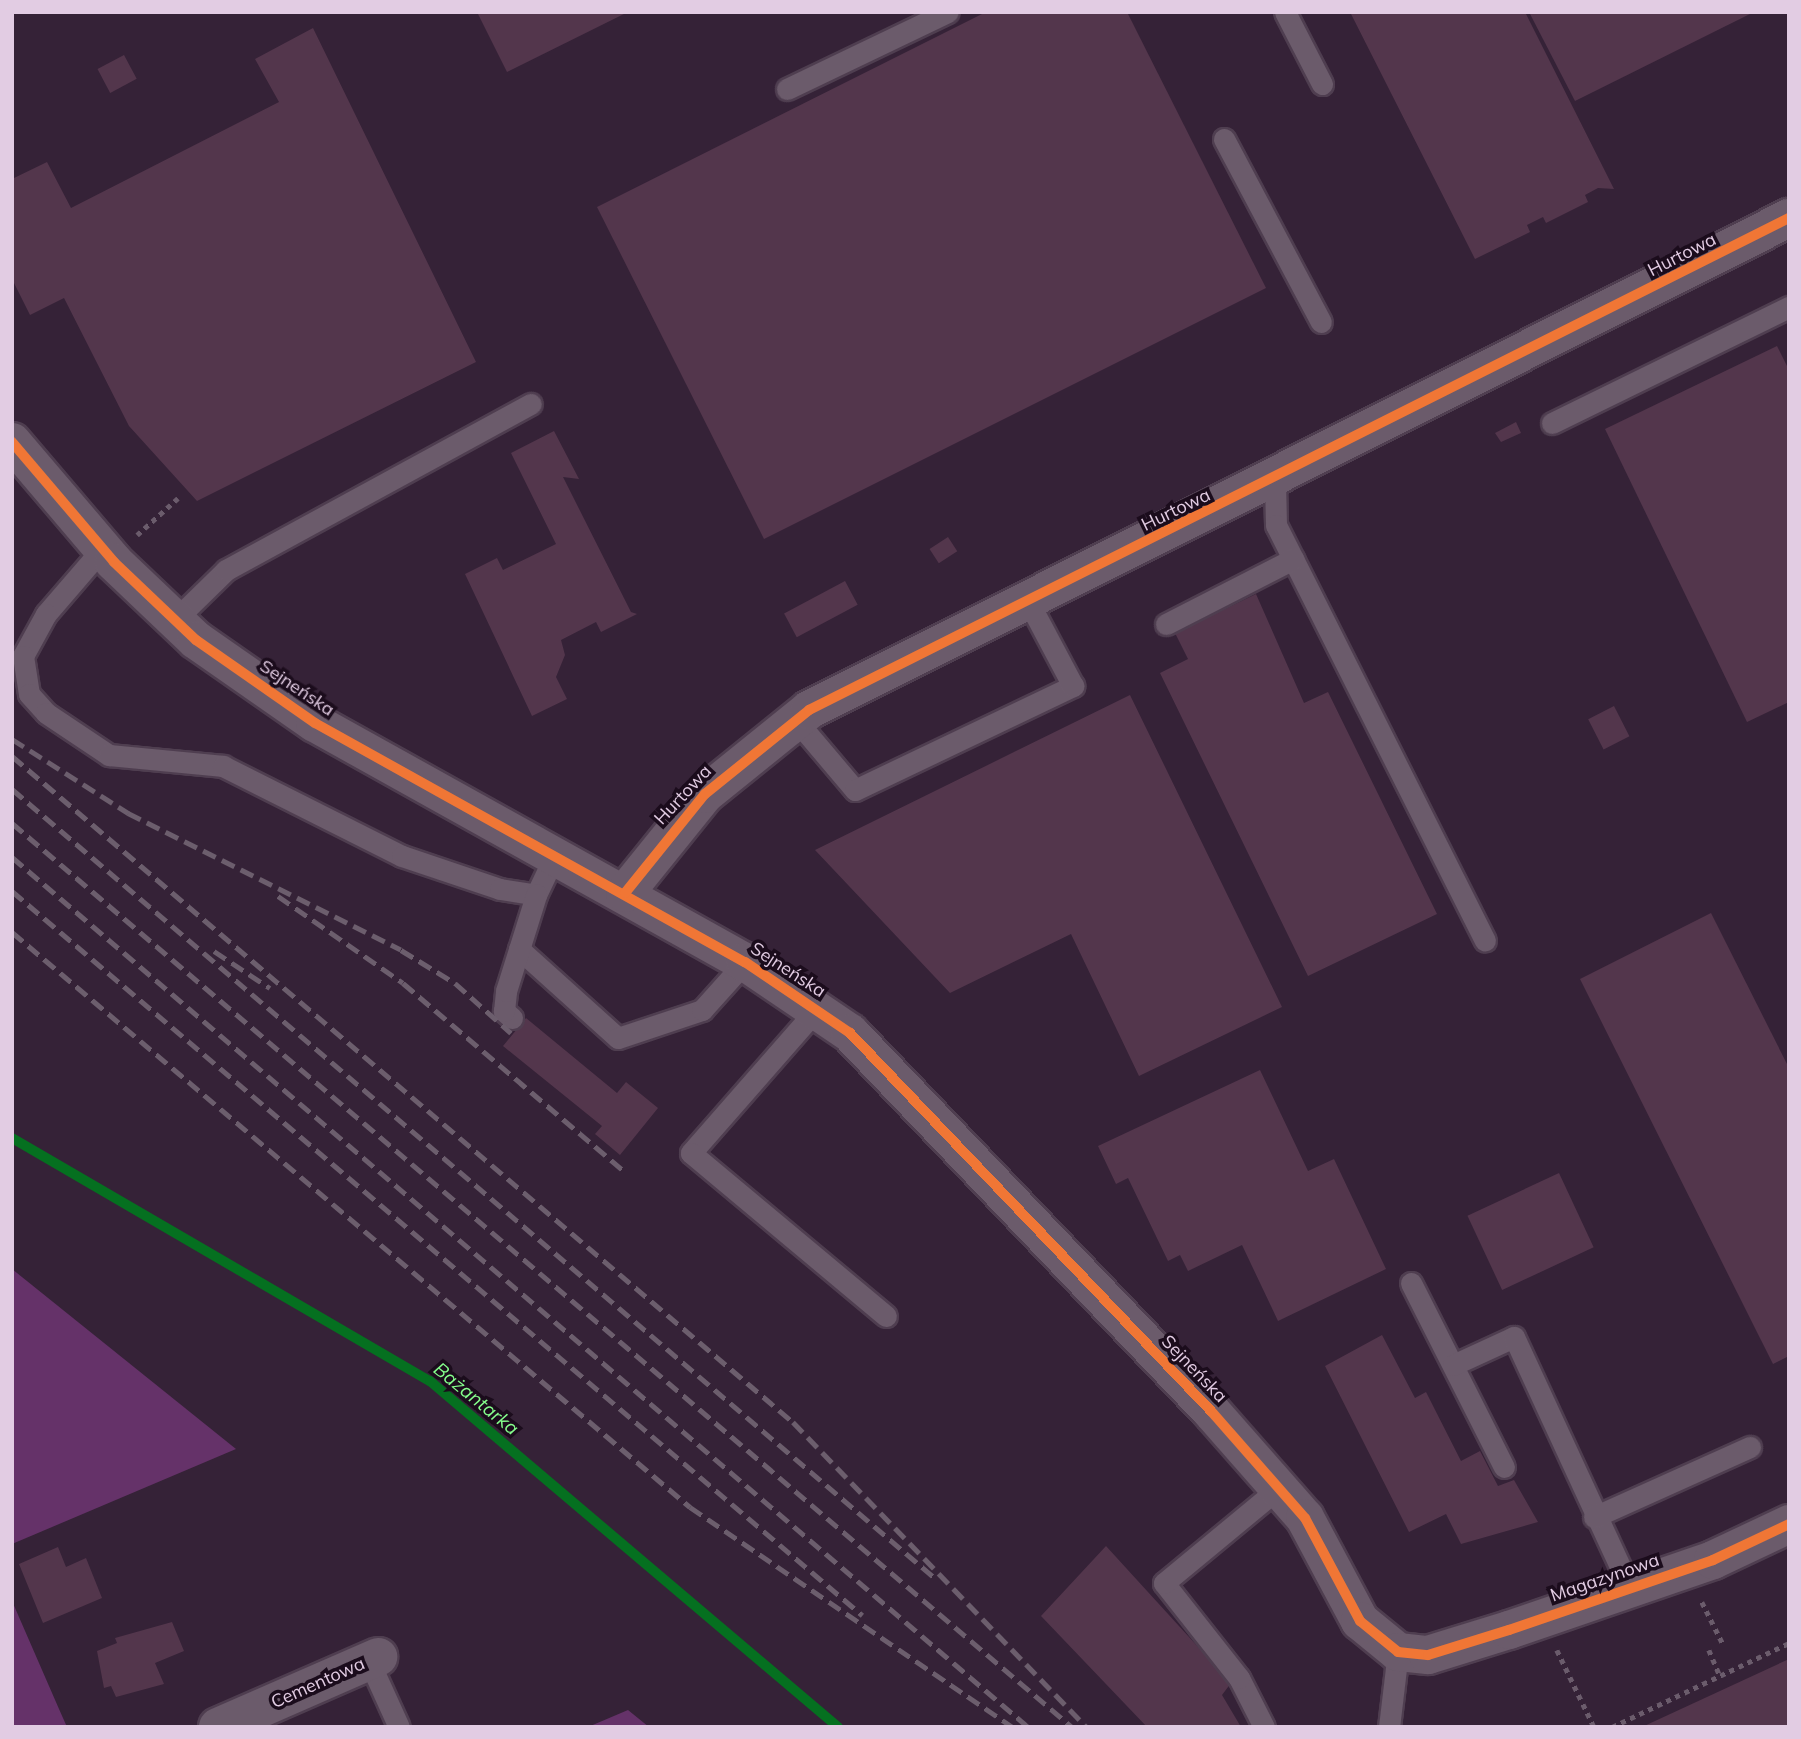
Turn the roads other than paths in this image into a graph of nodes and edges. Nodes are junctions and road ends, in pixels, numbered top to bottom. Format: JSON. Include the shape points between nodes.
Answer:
{"nodes":[{"id":1,"x":948,"y":12,"type":"edge"},
{"id":2,"x":1285,"y":12,"type":"edge"},
{"id":3,"x":1322,"y":84,"type":"dead end"},
{"id":4,"x":787,"y":89,"type":"dead end"},
{"id":5,"x":1224,"y":139,"type":"dead end"},
{"id":6,"x":1789,"y":218,"type":"edge"},
{"id":7,"x":1789,"y":307,"type":"edge"},
{"id":8,"x":1321,"y":322,"type":"dead end"},
{"id":9,"x":531,"y":404,"type":"dead end"},
{"id":10,"x":1552,"y":423,"type":"dead end"},
{"id":11,"x":12,"y":442,"type":"edge"},
{"id":12,"x":1275,"y":481,"type":"junction"},
{"id":13,"x":106,"y":554,"type":"junction"},
{"id":14,"x":1293,"y":559,"type":"junction"},
{"id":15,"x":1027,"y":599,"type":"junction"},
{"id":16,"x":175,"y":620,"type":"junction"},
{"id":17,"x":1166,"y":624,"type":"dead end"},
{"id":18,"x":796,"y":719,"type":"junction"},
{"id":19,"x":555,"y":855,"type":"junction"},
{"id":20,"x":625,"y":893,"type":"junction"},
{"id":21,"x":537,"y":895,"type":"junction"},
{"id":22,"x":1485,"y":940,"type":"dead end"},
{"id":23,"x":519,"y":949,"type":"junction"},
{"id":24,"x":745,"y":962,"type":"junction"},
{"id":25,"x":816,"y":1010,"type":"junction"},
{"id":26,"x":512,"y":1018,"type":"dead end"},
{"id":27,"x":1411,"y":1283,"type":"dead end"},
{"id":28,"x":886,"y":1316,"type":"dead end"},
{"id":29,"x":1453,"y":1365,"type":"junction"},
{"id":30,"x":1750,"y":1447,"type":"dead end"},
{"id":31,"x":1504,"y":1466,"type":"dead end"},
{"id":32,"x":1279,"y":1488,"type":"junction"},
{"id":33,"x":1594,"y":1517,"type":"junction"},
{"id":34,"x":1789,"y":1524,"type":"edge"},
{"id":35,"x":1630,"y":1588,"type":"junction"},
{"id":36,"x":1413,"y":1654,"type":"junction"},
{"id":37,"x":374,"y":1659,"type":"joint"},
{"id":38,"x":218,"y":1727,"type":"edge"},
{"id":39,"x":399,"y":1727,"type":"edge"},
{"id":40,"x":1264,"y":1727,"type":"edge"},
{"id":41,"x":1390,"y":1727,"type":"edge"}],
"edges":[{"from":1,"to":4,"type":"lane"},
{"from":2,"to":3,"type":"lane"},
{"from":5,"to":8,"type":"lane"},
{"from":6,"to":12,"type":"street","name":"Hurtowa"},
{"from":7,"to":10,"type":"lane"},
{"from":9,"to":16,"type":"lane","via":[[226,570]]},
{"from":11,"to":13,"type":"street","name":"Sejneńska"},
{"from":12,"to":14,"type":"lane","via":[[1276,525]]},
{"from":12,"to":15,"type":"street","name":"Hurtowa"},
{"from":13,"to":16,"type":"street","name":"Sejneńska"},
{"from":13,"to":21,"type":"lane","via":[[46,614],[23,656],[29,694],[46,713],[109,755],[223,766],[402,856]]},
{"from":14,"to":17,"type":"lane"},
{"from":14,"to":22,"type":"lane"},
{"from":15,"to":18,"type":"street","name":"Hurtowa"},
{"from":15,"to":18,"type":"lane","via":[[1073,686],[855,790]]},
{"from":16,"to":19,"type":"street","name":"Sejneńska","via":[[315,723]]},
{"from":18,"to":20,"type":"street","name":"Hurtowa","via":[[705,794]]},
{"from":19,"to":20,"type":"street","name":"Sejneńska"},
{"from":19,"to":21,"type":"lane"},
{"from":20,"to":24,"type":"street","name":"Sejneńska"},
{"from":21,"to":23,"type":"lane"},
{"from":23,"to":24,"type":"lane","via":[[618,1038],[702,1010]]},
{"from":23,"to":26,"type":"lane","via":[[504,1010]]},
{"from":24,"to":25,"type":"street","name":"Sejneńska"},
{"from":25,"to":28,"type":"lane","via":[[691,1153]]},
{"from":25,"to":32,"type":"street","name":"Sejneńska","via":[[850,1033],[992,1176]]},
{"from":27,"to":29,"type":"lane"},
{"from":29,"to":31,"type":"lane"},
{"from":29,"to":33,"type":"lane","via":[[1514,1338]]},
{"from":30,"to":33,"type":"lane"},
{"from":32,"to":36,"type":"street","name":"Sejneńska","via":[[1305,1518],[1360,1621]]},
{"from":32,"to":40,"type":"lane","via":[[1164,1583],[1239,1678]]},
{"from":33,"to":35,"type":"lane"},
{"from":34,"to":35,"type":"street","name":"Magazynowa"},
{"from":35,"to":36,"type":"street","name":"Magazynowa"},
{"from":36,"to":41,"type":"lane"},
{"from":37,"to":38,"type":"street","name":"Cementowa"},
{"from":37,"to":39,"type":"lane"}]}
